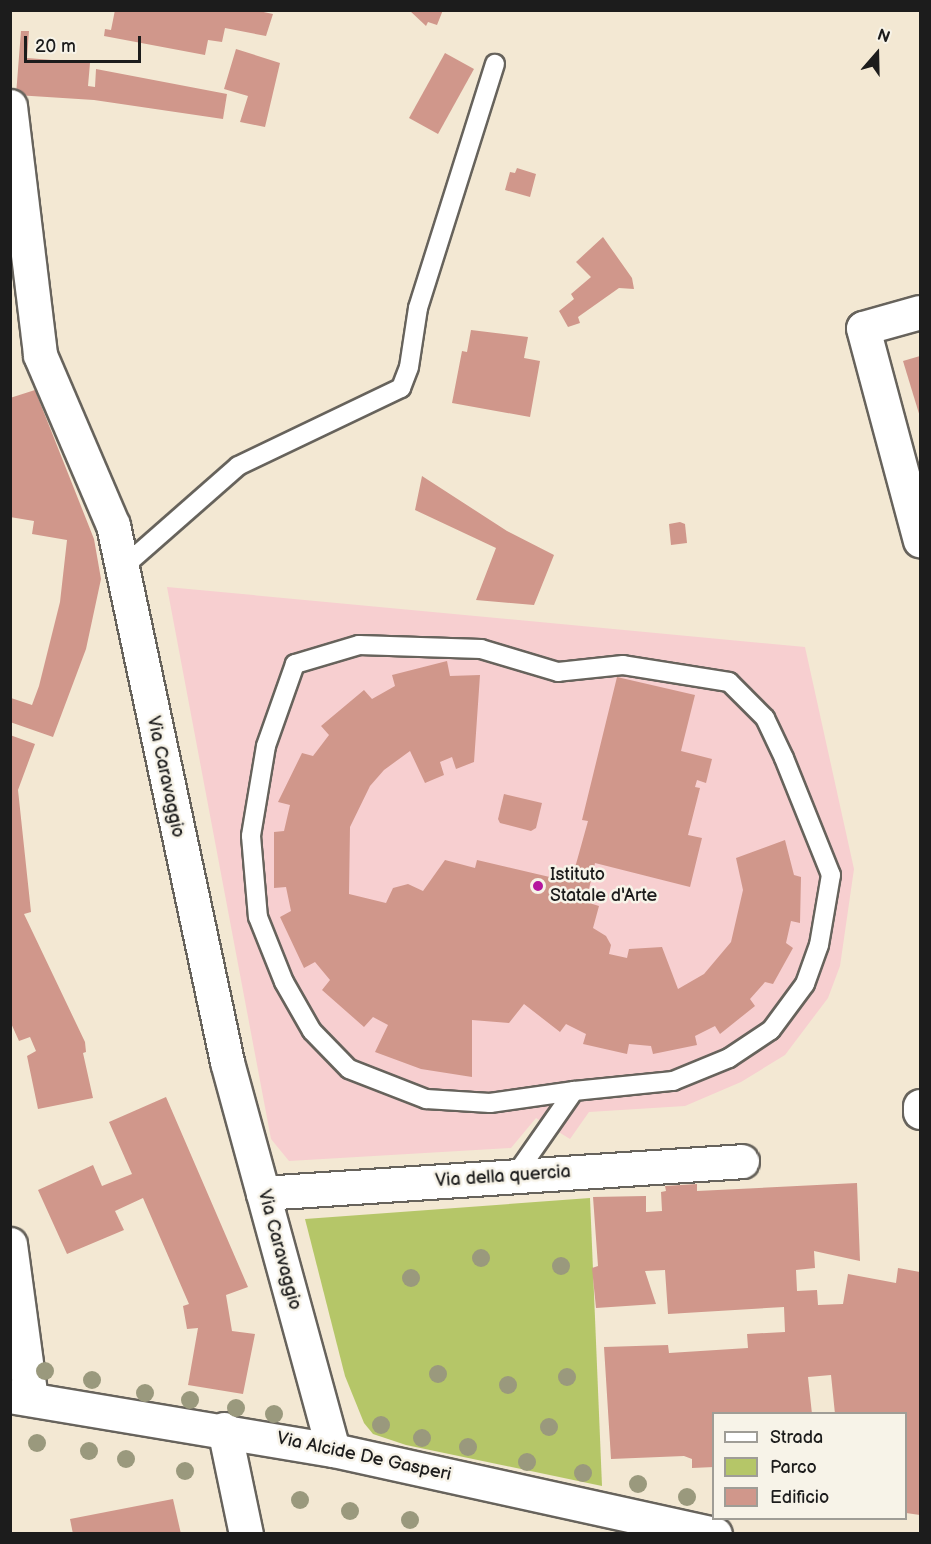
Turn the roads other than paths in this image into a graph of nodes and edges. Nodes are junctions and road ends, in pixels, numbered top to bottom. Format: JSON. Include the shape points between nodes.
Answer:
{"nodes":[{"id":1,"x":495,"y":64,"type":"dead end"},
{"id":2,"x":10,"y":106,"type":"edge"},
{"id":3,"x":921,"y":312,"type":"edge"},
{"id":4,"x":921,"y":540,"type":"edge"},
{"id":5,"x":122,"y":568,"type":"junction"},
{"id":6,"x":574,"y":1091,"type":"junction"},
{"id":7,"x":921,"y":1106,"type":"edge"},
{"id":8,"x":921,"y":1112,"type":"edge"},
{"id":9,"x":742,"y":1161,"type":"dead end"},
{"id":10,"x":514,"y":1177,"type":"junction"},
{"id":11,"x":263,"y":1193,"type":"junction"},
{"id":12,"x":10,"y":1244,"type":"edge"},
{"id":13,"x":21,"y":1397,"type":"edge"},
{"id":14,"x":224,"y":1428,"type":"junction"},
{"id":15,"x":333,"y":1450,"type":"junction"},
{"id":16,"x":246,"y":1533,"type":"edge"},
{"id":17,"x":716,"y":1533,"type":"edge"}],
"edges":[{"from":1,"to":5,"type":"lane","via":[[418,309],[409,367],[401,388],[238,466]]},
{"from":2,"to":5,"type":"street","name":"Via Caravaggio","via":[[40,355],[113,525]]},
{"from":3,"to":4,"type":"street","via":[[863,328]]},
{"from":5,"to":11,"type":"street","name":"Via Caravaggio","via":[[215,1011]]},
{"from":6,"to":6,"type":"lane","via":[[673,1081],[729,1058],[771,1030],[805,984],[819,945],[831,875],[765,718],[729,682],[623,665],[558,672],[481,649],[359,645],[295,664],[266,746],[251,836],[258,917],[284,982],[312,1031],[349,1069],[426,1099],[490,1103]]},
{"from":6,"to":10,"type":"lane"},
{"from":7,"to":8,"type":"street"},
{"from":9,"to":10,"type":"street","name":"Via della quercia"},
{"from":10,"to":11,"type":"street","name":"Via della quercia"},
{"from":11,"to":15,"type":"street","name":"Via Caravaggio"},
{"from":12,"to":13,"type":"street"},
{"from":13,"to":14,"type":"street","name":"Via Alcide De Gasperi"},
{"from":14,"to":15,"type":"street","name":"Via Alcide De Gasperi"},
{"from":14,"to":16,"type":"street"},
{"from":15,"to":17,"type":"street","name":"Via Alcide De Gasperi"}]}
